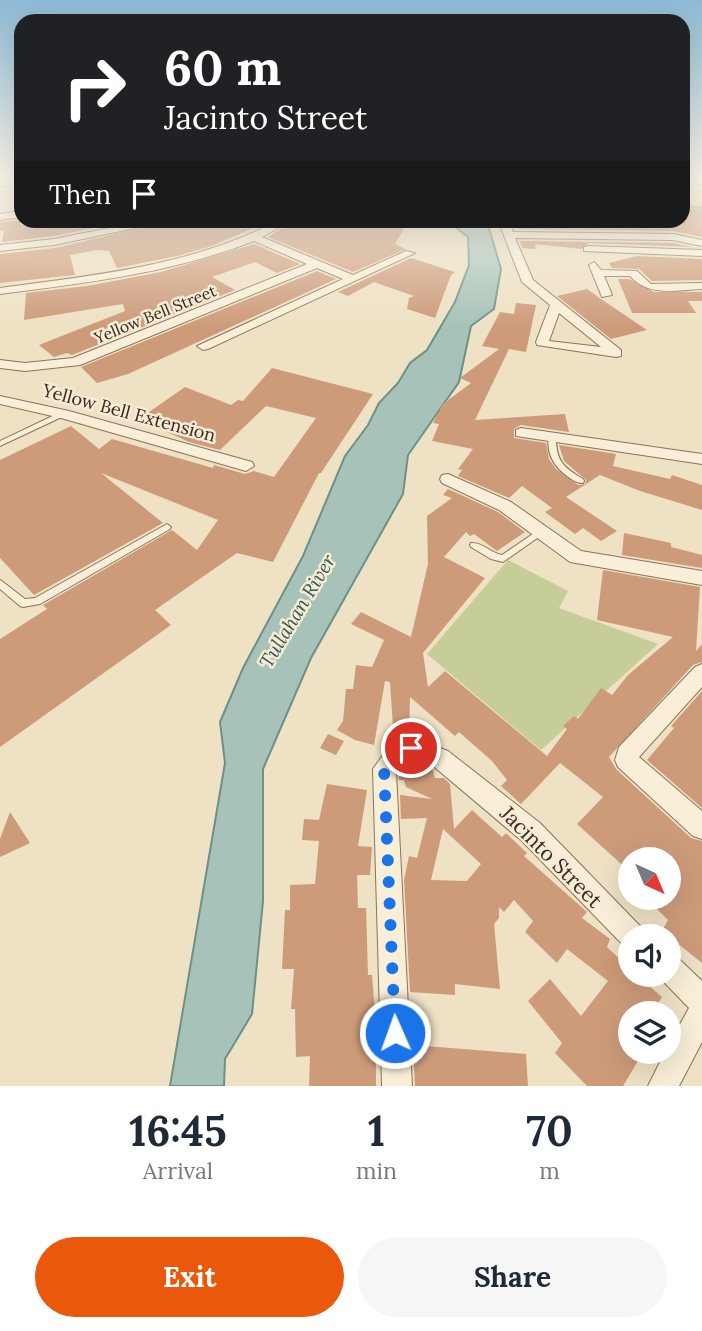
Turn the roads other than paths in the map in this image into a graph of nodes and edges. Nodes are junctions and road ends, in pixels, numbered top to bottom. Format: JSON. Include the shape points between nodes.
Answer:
{"nodes":[{"id":1,"x":127,"y":228,"type":"edge"},
{"id":2,"x":270,"y":228,"type":"edge"},
{"id":3,"x":505,"y":228,"type":"edge"},
{"id":4,"x":608,"y":228,"type":"edge"},
{"id":5,"x":669,"y":228,"type":"edge"},
{"id":6,"x":511,"y":235,"type":"junction"},
{"id":7,"x":253,"y":236,"type":"junction"},
{"id":8,"x":584,"y":236,"type":"junction"},
{"id":9,"x":611,"y":236,"type":"junction"},
{"id":10,"x":673,"y":237,"type":"junction"},
{"id":11,"x":702,"y":243,"type":"edge"},
{"id":12,"x":0,"y":248,"type":"edge"},
{"id":13,"x":588,"y":249,"type":"junction"},
{"id":14,"x":410,"y":253,"type":"dead end"},
{"id":15,"x":702,"y":253,"type":"edge"},
{"id":16,"x":316,"y":264,"type":"junction"},
{"id":17,"x":597,"y":273,"type":"junction"},
{"id":18,"x":351,"y":278,"type":"junction"},
{"id":19,"x":702,"y":286,"type":"edge"},
{"id":20,"x":0,"y":291,"type":"edge"},
{"id":21,"x":606,"y":295,"type":"dead end"},
{"id":22,"x":556,"y":304,"type":"junction"},
{"id":23,"x":203,"y":346,"type":"dead end"},
{"id":24,"x":0,"y":364,"type":"edge"},
{"id":25,"x":0,"y":400,"type":"edge"},
{"id":26,"x":64,"y":414,"type":"junction"},
{"id":27,"x":521,"y":433,"type":"dead end"},
{"id":28,"x":552,"y":437,"type":"junction"},
{"id":29,"x":0,"y":444,"type":"edge"},
{"id":30,"x":702,"y":459,"type":"edge"},
{"id":31,"x":246,"y":466,"type":"dead end"},
{"id":32,"x":449,"y":479,"type":"dead end"},
{"id":33,"x":580,"y":481,"type":"dead end"},
{"id":34,"x":167,"y":527,"type":"dead end"},
{"id":35,"x":540,"y":532,"type":"junction"},
{"id":36,"x":474,"y":545,"type":"dead end"},
{"id":37,"x":702,"y":578,"type":"edge"},
{"id":38,"x":0,"y":584,"type":"edge"},
{"id":39,"x":702,"y":673,"type":"edge"},
{"id":40,"x":700,"y":820,"type":"edge"},
{"id":41,"x":620,"y":924,"type":"edge"},
{"id":42,"x":681,"y":981,"type":"edge"},
{"id":43,"x":702,"y":1001,"type":"edge"},
{"id":44,"x":702,"y":1013,"type":"edge"},
{"id":45,"x":397,"y":1086,"type":"edge"},
{"id":46,"x":663,"y":1086,"type":"edge"}],
"edges":[{"from":1,"to":12,"type":"street"},
{"from":2,"to":7,"type":"street"},
{"from":3,"to":6,"type":"street"},
{"from":4,"to":9,"type":"street"},
{"from":5,"to":10,"type":"street"},
{"from":6,"to":8,"type":"street"},
{"from":6,"to":22,"type":"street","via":[[528,282]]},
{"from":7,"to":16,"type":"street"},
{"from":7,"to":20,"type":"street","via":[[153,267]]},
{"from":8,"to":9,"type":"street"},
{"from":8,"to":13,"type":"street"},
{"from":9,"to":10,"type":"street"},
{"from":10,"to":11,"type":"street"},
{"from":13,"to":15,"type":"street"},
{"from":13,"to":17,"type":"street"},
{"from":14,"to":18,"type":"street"},
{"from":16,"to":18,"type":"street"},
{"from":16,"to":24,"type":"street","name":"Yellow Bell Street","via":[[75,362],[25,367]]},
{"from":17,"to":19,"type":"street","via":[[630,272],[651,287]]},
{"from":17,"to":21,"type":"street"},
{"from":18,"to":23,"type":"street"},
{"from":22,"to":22,"type":"street","via":[[615,352],[616,353],[542,342]]},
{"from":25,"to":26,"type":"street","name":"Yellow Bell Extension"},
{"from":26,"to":29,"type":"lane"},
{"from":26,"to":31,"type":"street","name":"Yellow Bell Extension"},
{"from":27,"to":28,"type":"street"},
{"from":28,"to":30,"type":"street"},
{"from":28,"to":33,"type":"lane","via":[[552,452],[560,470]]},
{"from":32,"to":35,"type":"street","via":[[505,506]]},
{"from":34,"to":38,"type":"lane","via":[[37,601],[23,603]]},
{"from":35,"to":36,"type":"lane","via":[[503,559]]},
{"from":35,"to":37,"type":"street","via":[[586,560]]},
{"from":39,"to":40,"type":"street","via":[[625,760]]},
{"from":41,"to":45,"type":"street","name":"Jacinto Street","via":[[531,832],[440,758],[411,748],[393,756],[384,769]]},
{"from":42,"to":43,"type":"street"},
{"from":44,"to":46,"type":"street"}]}
